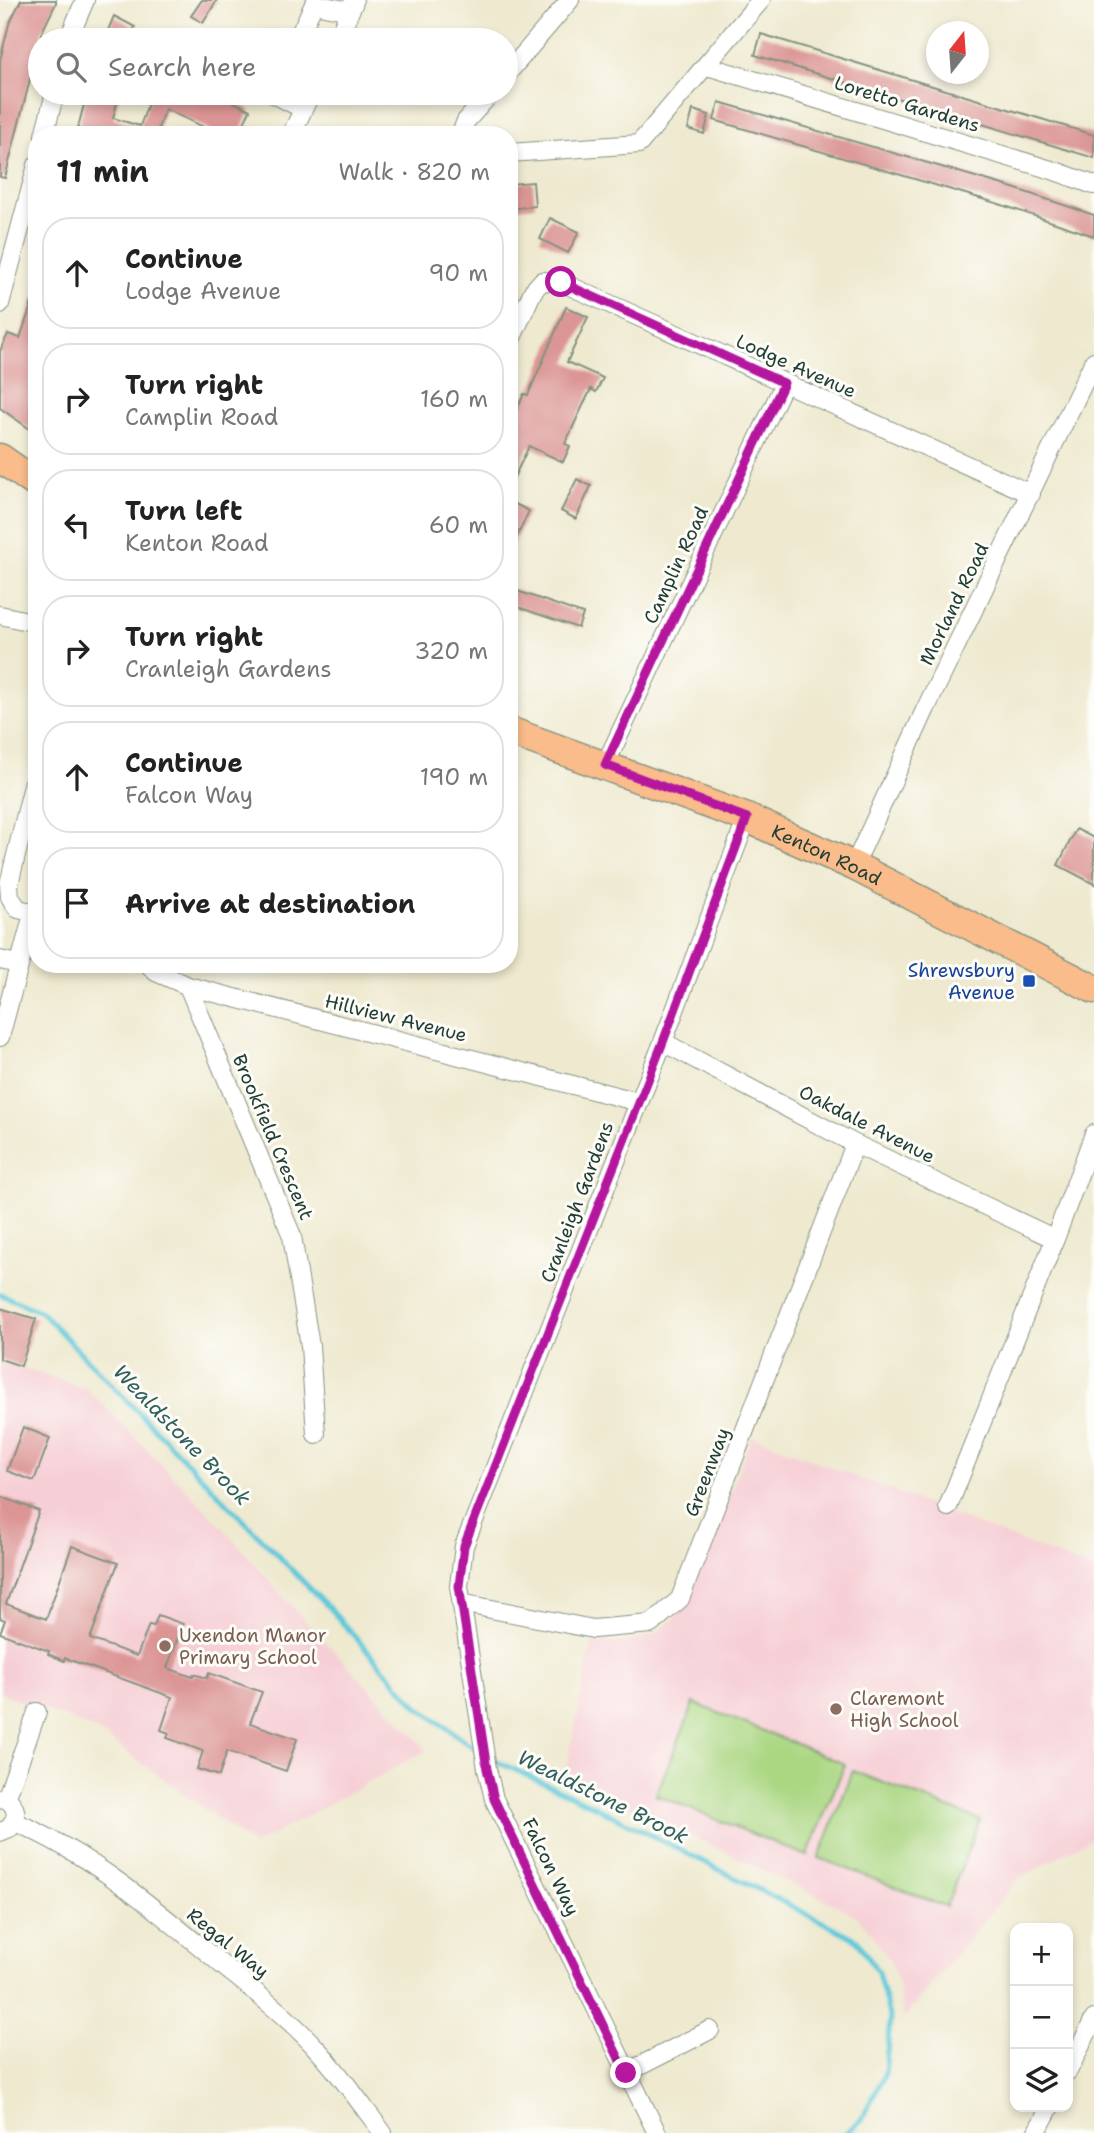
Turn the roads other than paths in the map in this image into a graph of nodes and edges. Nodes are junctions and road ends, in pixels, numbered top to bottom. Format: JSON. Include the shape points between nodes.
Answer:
{"nodes":[{"id":1,"x":84,"y":0,"type":"edge"},
{"id":2,"x":570,"y":0,"type":"edge"},
{"id":3,"x":761,"y":0,"type":"edge"},
{"id":4,"x":352,"y":6,"type":"edge"},
{"id":5,"x":73,"y":28,"type":"edge"},
{"id":6,"x":303,"y":28,"type":"edge"},
{"id":7,"x":342,"y":28,"type":"edge"},
{"id":8,"x":518,"y":61,"type":"edge"},
{"id":9,"x":707,"y":66,"type":"junction"},
{"id":10,"x":52,"y":105,"type":"edge"},
{"id":11,"x":305,"y":105,"type":"edge"},
{"id":12,"x":480,"y":105,"type":"edge"},
{"id":13,"x":46,"y":126,"type":"edge"},
{"id":14,"x":295,"y":126,"type":"edge"},
{"id":15,"x":464,"y":126,"type":"edge"},
{"id":16,"x":518,"y":152,"type":"edge"},
{"id":17,"x":1094,"y":185,"type":"edge"},
{"id":18,"x":28,"y":199,"type":"edge"},
{"id":19,"x":0,"y":304,"type":"edge"},
{"id":20,"x":518,"y":324,"type":"edge"},
{"id":21,"x":1094,"y":361,"type":"edge"},
{"id":22,"x":784,"y":383,"type":"junction"},
{"id":23,"x":0,"y":458,"type":"edge"},
{"id":24,"x":28,"y":478,"type":"edge"},
{"id":25,"x":1031,"y":494,"type":"junction"},
{"id":26,"x":0,"y":615,"type":"edge"},
{"id":27,"x":28,"y":621,"type":"edge"},
{"id":28,"x":518,"y":734,"type":"edge"},
{"id":29,"x":605,"y":765,"type":"junction"},
{"id":30,"x":28,"y":806,"type":"edge"},
{"id":31,"x":747,"y":818,"type":"junction"},
{"id":32,"x":854,"y":866,"type":"junction"},
{"id":33,"x":28,"y":912,"type":"edge"},
{"id":34,"x":28,"y":935,"type":"edge"},
{"id":35,"x":0,"y":960,"type":"edge"},
{"id":36,"x":18,"y":964,"type":"junction"},
{"id":37,"x":158,"y":973,"type":"edge"},
{"id":38,"x":188,"y":986,"type":"junction"},
{"id":39,"x":1094,"y":989,"type":"edge"},
{"id":40,"x":0,"y":1037,"type":"edge"},
{"id":41,"x":663,"y":1042,"type":"junction"},
{"id":42,"x":639,"y":1102,"type":"junction"},
{"id":43,"x":1094,"y":1133,"type":"edge"},
{"id":44,"x":855,"y":1144,"type":"junction"},
{"id":45,"x":1055,"y":1239,"type":"junction"},
{"id":46,"x":316,"y":1434,"type":"dead end"},
{"id":47,"x":948,"y":1507,"type":"dead end"},
{"id":48,"x":461,"y":1602,"type":"junction"},
{"id":49,"x":37,"y":1712,"type":"dead end"},
{"id":50,"x":3,"y":1799,"type":"edge"},
{"id":51,"x":7,"y":1827,"type":"edge"},
{"id":52,"x":1094,"y":2019,"type":"edge"},
{"id":53,"x":710,"y":2030,"type":"dead end"},
{"id":54,"x":1073,"y":2061,"type":"edge"},
{"id":55,"x":626,"y":2073,"type":"junction"},
{"id":56,"x":1046,"y":2112,"type":"edge"},
{"id":57,"x":383,"y":2133,"type":"edge"},
{"id":58,"x":657,"y":2133,"type":"edge"},
{"id":59,"x":1036,"y":2133,"type":"edge"}],
"edges":[{"from":1,"to":5,"type":"street"},
{"from":2,"to":8,"type":"street"},
{"from":3,"to":9,"type":"street"},
{"from":4,"to":6,"type":"street","via":[[314,4]]},
{"from":4,"to":7,"type":"street"},
{"from":9,"to":16,"type":"street","via":[[639,144]]},
{"from":9,"to":17,"type":"street","name":"Loretto Gardens"},
{"from":10,"to":13,"type":"street"},
{"from":11,"to":14,"type":"street"},
{"from":12,"to":15,"type":"street"},
{"from":18,"to":19,"type":"street"},
{"from":20,"to":22,"type":"street","name":"Lodge Avenue","via":[[542,281],[561,282]]},
{"from":21,"to":25,"type":"street","name":"Morland Road"},
{"from":22,"to":25,"type":"street","name":"Lodge Avenue"},
{"from":22,"to":29,"type":"street","name":"Camplin Road"},
{"from":23,"to":24,"type":"main road"},
{"from":25,"to":32,"type":"street","name":"Morland Road"},
{"from":26,"to":27,"type":"street"},
{"from":28,"to":29,"type":"main road","name":"Kenton Road"},
{"from":29,"to":31,"type":"main road","name":"Kenton Road"},
{"from":30,"to":33,"type":"street","via":[[9,884],[18,909]]},
{"from":31,"to":32,"type":"main road","name":"Kenton Road"},
{"from":31,"to":41,"type":"street","name":"Cranleigh Gardens"},
{"from":32,"to":39,"type":"main road","name":"Kenton Road"},
{"from":34,"to":36,"type":"street"},
{"from":35,"to":36,"type":"street"},
{"from":36,"to":40,"type":"street"},
{"from":37,"to":38,"type":"street","name":"Hillview Avenue"},
{"from":38,"to":42,"type":"street","name":"Hillview Avenue"},
{"from":38,"to":46,"type":"street","name":"Brookfield Crescent","via":[[292,1237],[310,1346]]},
{"from":41,"to":42,"type":"street","name":"Cranleigh Gardens"},
{"from":41,"to":44,"type":"street","name":"Oakdale Avenue"},
{"from":42,"to":48,"type":"street","name":"Cranleigh Gardens","via":[[464,1546]]},
{"from":43,"to":45,"type":"street"},
{"from":44,"to":45,"type":"street","name":"Oakdale Avenue"},
{"from":44,"to":48,"type":"street","name":"Greenway","via":[[680,1599],[651,1624],[593,1629]]},
{"from":45,"to":47,"type":"street"},
{"from":48,"to":55,"type":"street","name":"Falcon Way","via":[[494,1799]]},
{"from":49,"to":50,"type":"street"},
{"from":50,"to":51,"type":"street","name":"Regal Way","via":[[16,1810]]},
{"from":51,"to":57,"type":"street","name":"Regal Way","via":[[77,1855],[185,1934],[316,2048]]},
{"from":52,"to":54,"type":"street"},
{"from":53,"to":55,"type":"street"},
{"from":55,"to":58,"type":"street","name":"Falcon Way"},
{"from":56,"to":59,"type":"street"}]}
